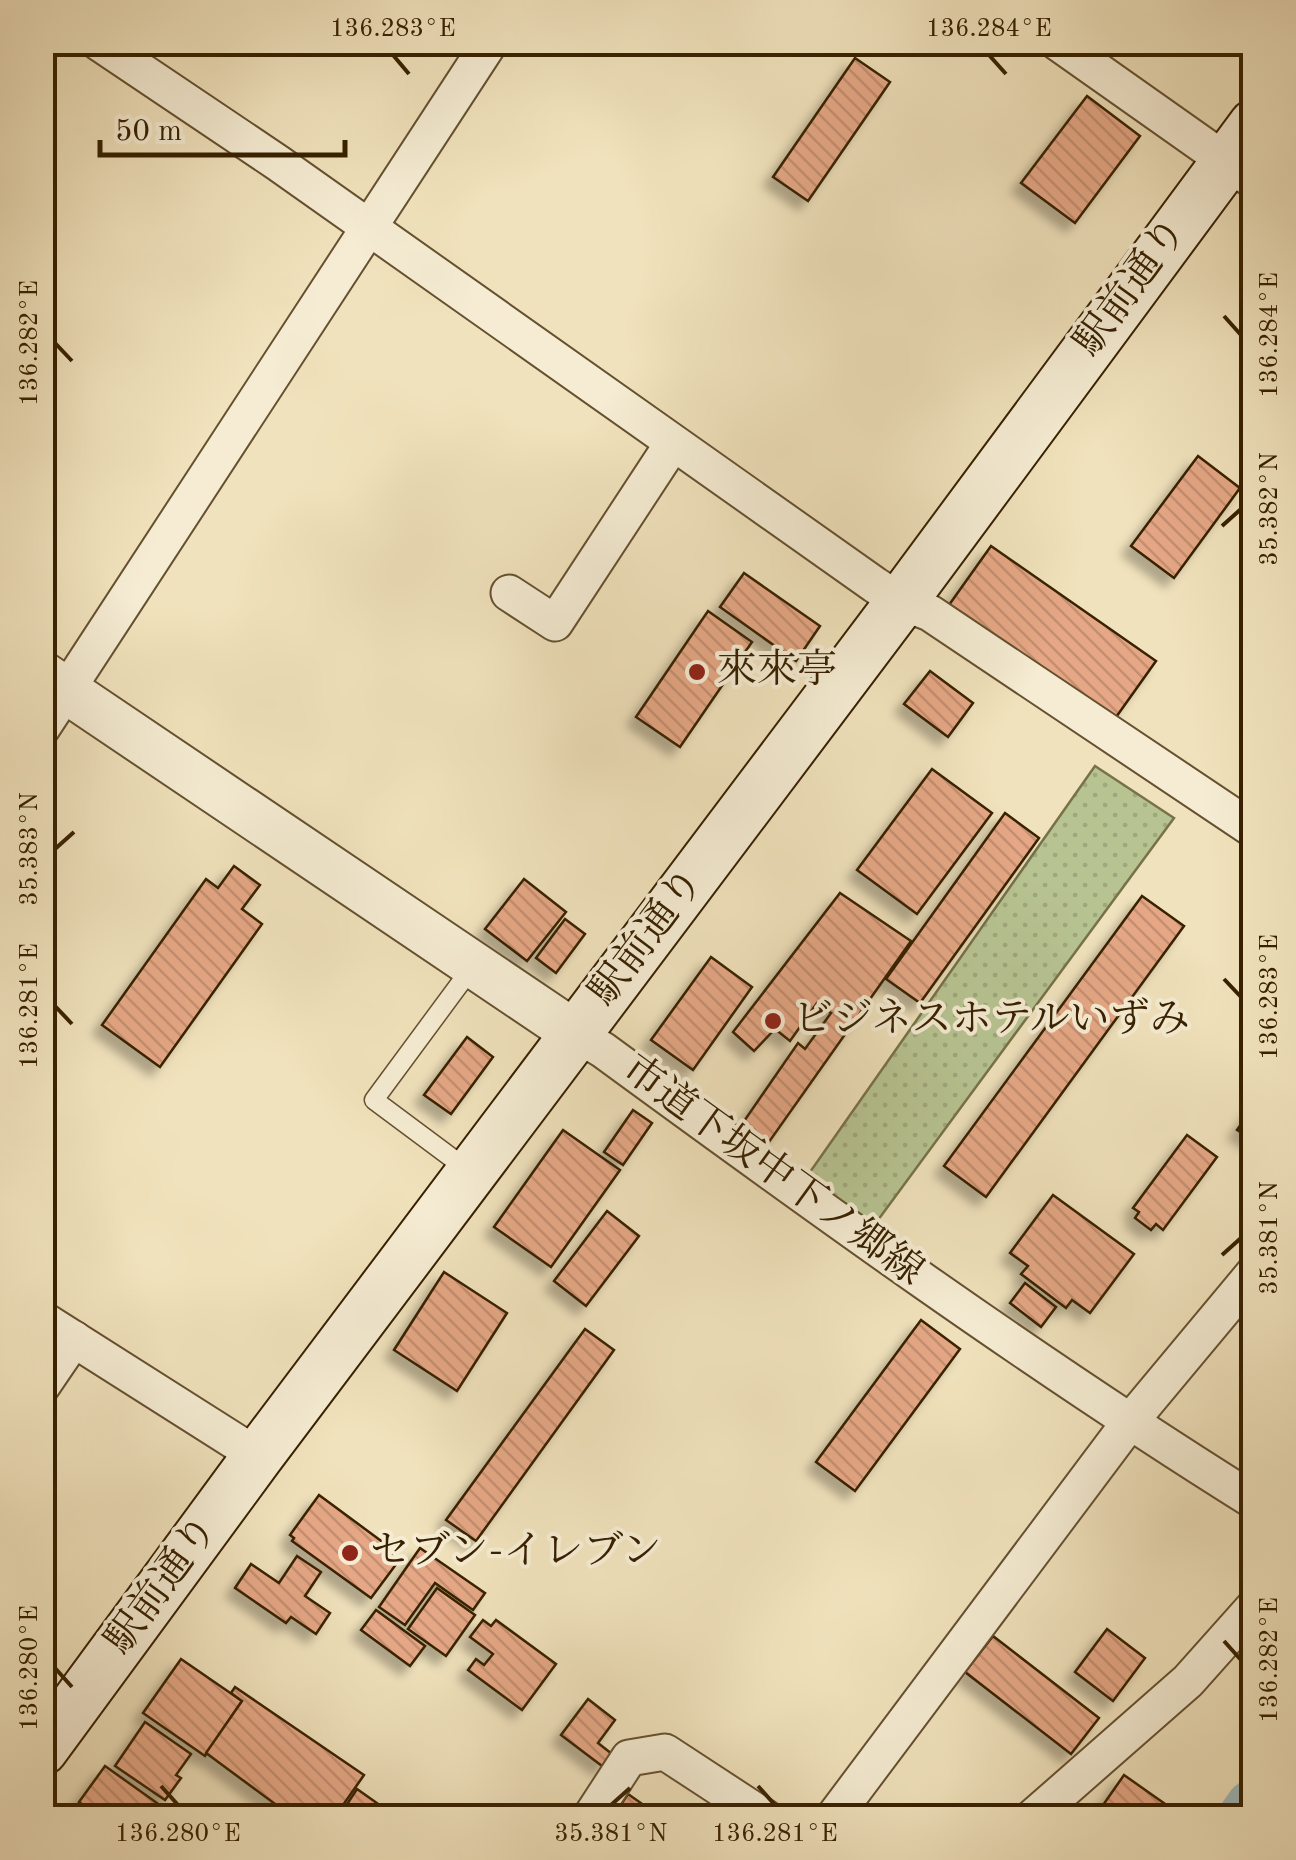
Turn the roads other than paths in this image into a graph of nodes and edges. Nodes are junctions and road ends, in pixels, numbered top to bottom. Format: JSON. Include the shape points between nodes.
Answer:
{"nodes":[{"id":1,"x":98,"y":42,"type":"edge"},
{"id":2,"x":490,"y":42,"type":"edge"},
{"id":3,"x":1057,"y":42,"type":"edge"},
{"id":4,"x":1244,"y":156,"type":"edge"},
{"id":5,"x":369,"y":228,"type":"junction"},
{"id":6,"x":674,"y":443,"type":"junction"},
{"id":7,"x":509,"y":593,"type":"dead end"},
{"id":8,"x":901,"y":602,"type":"junction"},
{"id":9,"x":51,"y":698,"type":"edge"},
{"id":10,"x":1254,"y":830,"type":"edge"},
{"id":11,"x":476,"y":963,"type":"junction"},
{"id":12,"x":576,"y":1034,"type":"junction"},
{"id":13,"x":472,"y":1173,"type":"junction"},
{"id":14,"x":1254,"y":1274,"type":"edge"},
{"id":15,"x":42,"y":1319,"type":"edge"},
{"id":16,"x":74,"y":1339,"type":"junction"},
{"id":17,"x":42,"y":1386,"type":"edge"},
{"id":18,"x":1129,"y":1423,"type":"junction"},
{"id":19,"x":258,"y":1456,"type":"junction"},
{"id":20,"x":1254,"y":1501,"type":"edge"},
{"id":21,"x":1254,"y":1606,"type":"edge"},
{"id":22,"x":42,"y":1750,"type":"edge"},
{"id":23,"x":590,"y":1818,"type":"edge"},
{"id":24,"x":766,"y":1818,"type":"edge"},
{"id":25,"x":834,"y":1818,"type":"edge"},
{"id":26,"x":1032,"y":1818,"type":"edge"}],
"edges":[{"from":1,"to":5,"type":"street"},
{"from":2,"to":5,"type":"street"},
{"from":3,"to":4,"type":"street"},
{"from":4,"to":8,"type":"main road","name":"駅前通り"},
{"from":5,"to":6,"type":"street"},
{"from":5,"to":9,"type":"street"},
{"from":6,"to":7,"type":"street","via":[[555,622]]},
{"from":6,"to":8,"type":"street"},
{"from":8,"to":10,"type":"street","via":[[930,612]]},
{"from":8,"to":12,"type":"main road","name":"駅前通り"},
{"from":9,"to":11,"type":"street","name":"市道下坂中下ノ郷線"},
{"from":11,"to":12,"type":"street","name":"市道下坂中下ノ郷線"},
{"from":11,"to":13,"type":"lane","via":[[374,1100]]},
{"from":12,"to":13,"type":"main road","name":"駅前通り"},
{"from":12,"to":18,"type":"street","name":"市道下坂中下ノ郷線"},
{"from":13,"to":19,"type":"main road","name":"駅前通り"},
{"from":14,"to":18,"type":"street"},
{"from":15,"to":16,"type":"street"},
{"from":16,"to":17,"type":"street"},
{"from":16,"to":19,"type":"street"},
{"from":18,"to":20,"type":"street","name":"市道下坂中下ノ郷線"},
{"from":18,"to":25,"type":"street"},
{"from":19,"to":22,"type":"main road","name":"駅前通り"},
{"from":21,"to":26,"type":"street","via":[[1188,1680]]},
{"from":23,"to":24,"type":"street","via":[[629,1758],[665,1752]]}]}
